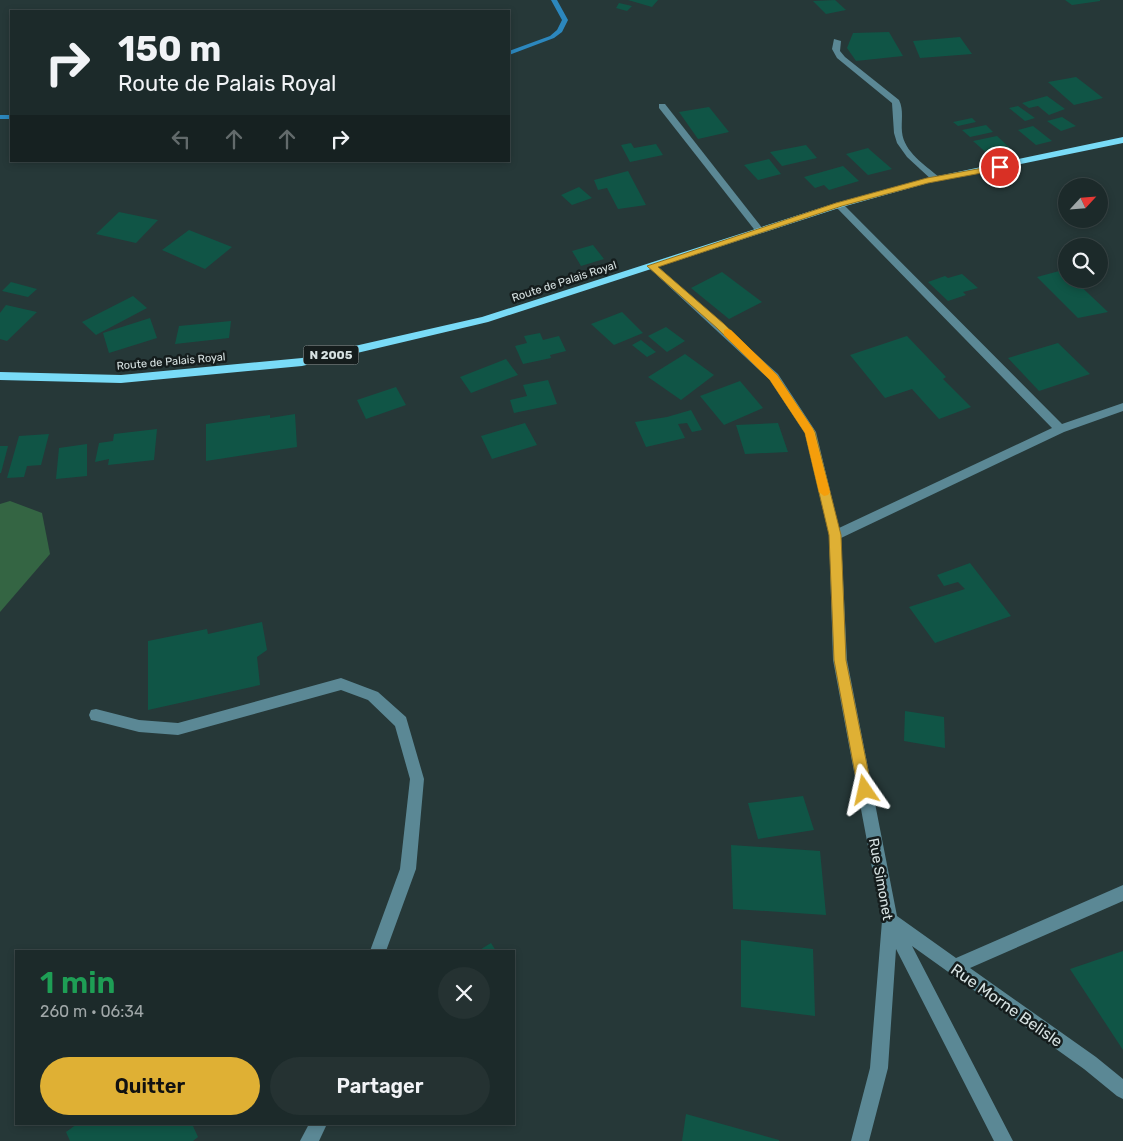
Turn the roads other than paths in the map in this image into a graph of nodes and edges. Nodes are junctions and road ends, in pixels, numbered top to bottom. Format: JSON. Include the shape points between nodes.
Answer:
{"nodes":[{"id":1,"x":837,"y":41,"type":"dead end"},
{"id":2,"x":662,"y":106,"type":"dead end"},
{"id":3,"x":1123,"y":140,"type":"edge"},
{"id":4,"x":936,"y":179,"type":"junction"},
{"id":5,"x":839,"y":205,"type":"junction"},
{"id":6,"x":760,"y":231,"type":"junction"},
{"id":7,"x":652,"y":266,"type":"junction"},
{"id":8,"x":0,"y":376,"type":"edge"},
{"id":9,"x":1123,"y":408,"type":"edge"},
{"id":10,"x":1060,"y":429,"type":"junction"},
{"id":11,"x":835,"y":535,"type":"junction"},
{"id":12,"x":96,"y":715,"type":"dead end"},
{"id":13,"x":1123,"y":893,"type":"edge"},
{"id":14,"x":890,"y":921,"type":"junction"},
{"id":15,"x":378,"y":950,"type":"edge"},
{"id":16,"x":954,"y":967,"type":"junction"},
{"id":17,"x":1123,"y":1090,"type":"edge"},
{"id":18,"x":317,"y":1125,"type":"edge"},
{"id":19,"x":309,"y":1141,"type":"edge"},
{"id":20,"x":860,"y":1141,"type":"edge"},
{"id":21,"x":1004,"y":1141,"type":"edge"}],
"edges":[{"from":1,"to":4,"type":"street","via":[[837,54],[896,102],[899,138]]},
{"from":2,"to":6,"type":"street"},
{"from":3,"to":4,"type":"main road","name":"Route de Palais Royal","number":"N 2005"},
{"from":4,"to":5,"type":"main road","name":"Route de Palais Royal","number":"N 2005"},
{"from":5,"to":6,"type":"main road","name":"Route de Palais Royal","number":"N 2005"},
{"from":5,"to":10,"type":"street"},
{"from":6,"to":7,"type":"main road","name":"Route de Palais Royal","number":"N 2005"},
{"from":7,"to":8,"type":"main road","name":"Route de Palais Royal","number":"N 2005","via":[[484,320],[302,362],[121,379]]},
{"from":7,"to":11,"type":"street","name":"Rue Simonet","via":[[774,377],[810,432]]},
{"from":9,"to":10,"type":"street"},
{"from":10,"to":11,"type":"street"},
{"from":11,"to":14,"type":"street","name":"Rue Simonet","via":[[840,660]]},
{"from":12,"to":15,"type":"street","via":[[139,726],[178,729],[341,684],[373,696],[401,722],[417,779],[408,869]]},
{"from":13,"to":16,"type":"street"},
{"from":14,"to":16,"type":"street","name":"Rue Morne Belisle"},
{"from":14,"to":20,"type":"street","name":"Rue Simonet","via":[[879,1068]]},
{"from":14,"to":21,"type":"street"},
{"from":16,"to":17,"type":"street","name":"Rue Morne Belisle"},
{"from":18,"to":19,"type":"street"}]}
